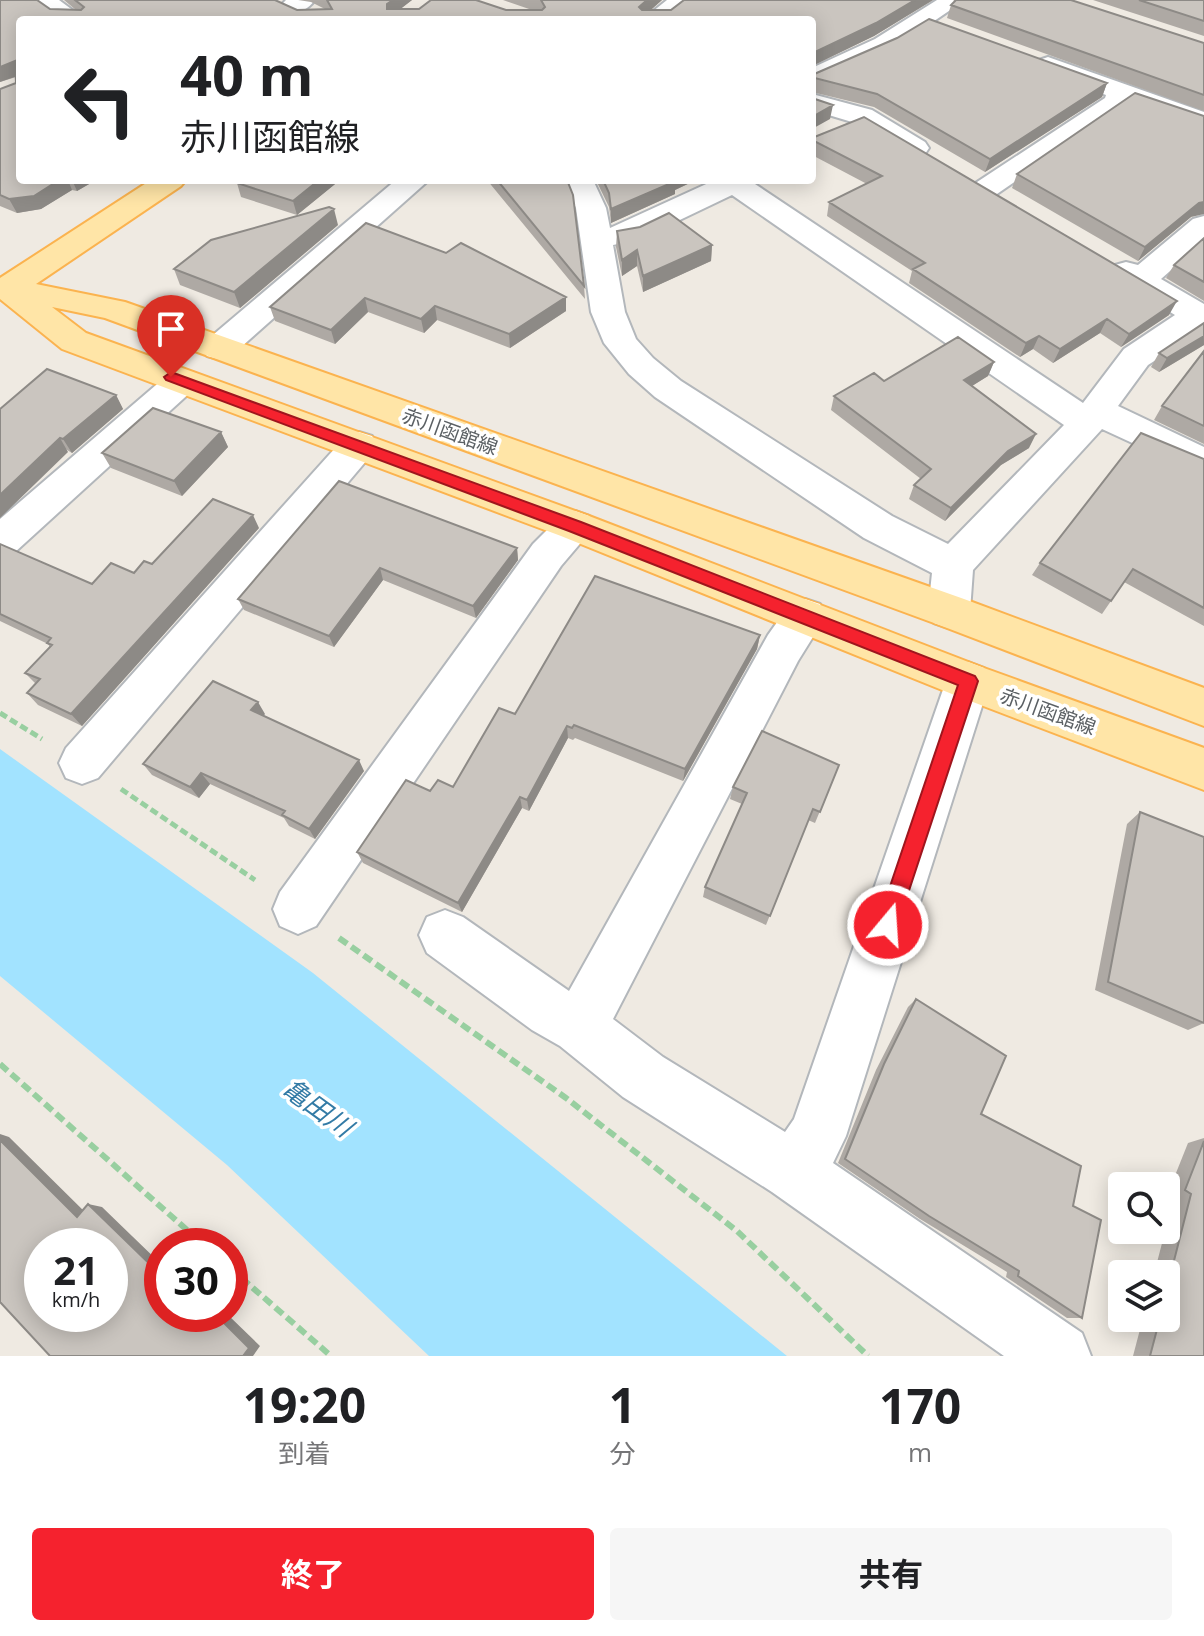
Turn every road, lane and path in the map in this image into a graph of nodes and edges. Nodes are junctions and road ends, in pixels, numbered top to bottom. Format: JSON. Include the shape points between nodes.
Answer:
{"nodes":[{"id":1,"x":43,"y":0,"type":"edge"},
{"id":2,"x":683,"y":0,"type":"edge"},
{"id":3,"x":953,"y":0,"type":"edge"},
{"id":4,"x":290,"y":2,"type":"edge"},
{"id":5,"x":68,"y":16,"type":"edge"},
{"id":6,"x":314,"y":16,"type":"edge"},
{"id":7,"x":660,"y":16,"type":"edge"},
{"id":8,"x":922,"y":20,"type":"junction"},
{"id":9,"x":950,"y":30,"type":"edge"},
{"id":10,"x":1022,"y":56,"type":"edge"},
{"id":11,"x":816,"y":77,"type":"edge"},
{"id":12,"x":1121,"y":92,"type":"junction"},
{"id":13,"x":816,"y":103,"type":"edge"},
{"id":14,"x":862,"y":116,"type":"junction"},
{"id":15,"x":1204,"y":121,"type":"edge"},
{"id":16,"x":825,"y":136,"type":"edge"},
{"id":17,"x":165,"y":184,"type":"edge"},
{"id":18,"x":409,"y":184,"type":"edge"},
{"id":19,"x":580,"y":184,"type":"edge"},
{"id":20,"x":731,"y":184,"type":"edge"},
{"id":21,"x":742,"y":184,"type":"edge"},
{"id":22,"x":984,"y":190,"type":"junction"},
{"id":23,"x":1010,"y":205,"type":"edge"},
{"id":24,"x":1204,"y":225,"type":"edge"},
{"id":25,"x":598,"y":239,"type":"junction"},
{"id":26,"x":1101,"y":257,"type":"edge"},
{"id":27,"x":1140,"y":280,"type":"junction"},
{"id":28,"x":2,"y":289,"type":"edge"},
{"id":29,"x":1201,"y":317,"type":"edge"},
{"id":30,"x":219,"y":348,"type":"junction"},
{"id":31,"x":182,"y":381,"type":"junction"},
{"id":32,"x":1092,"y":417,"type":"junction"},
{"id":33,"x":359,"y":445,"type":"junction"},
{"id":34,"x":1204,"y":463,"type":"edge"},
{"id":35,"x":575,"y":526,"type":"junction"},
{"id":36,"x":0,"y":542,"type":"edge"},
{"id":37,"x":953,"y":565,"type":"junction"},
{"id":38,"x":949,"y":611,"type":"junction"},
{"id":39,"x":805,"y":616,"type":"junction"},
{"id":40,"x":968,"y":681,"type":"junction"},
{"id":41,"x":1204,"y":707,"type":"edge"},
{"id":42,"x":0,"y":713,"type":"edge"},
{"id":43,"x":82,"y":763,"type":"junction"},
{"id":44,"x":1204,"y":769,"type":"edge"},
{"id":45,"x":298,"y":909,"type":"junction"},
{"id":46,"x":445,"y":935,"type":"dead end"},
{"id":47,"x":579,"y":1027,"type":"junction"},
{"id":48,"x":0,"y":1064,"type":"edge"},
{"id":49,"x":793,"y":1171,"type":"junction"},
{"id":50,"x":185,"y":1228,"type":"edge"},
{"id":51,"x":248,"y":1284,"type":"edge"},
{"id":52,"x":331,"y":1356,"type":"edge"},
{"id":53,"x":868,"y":1356,"type":"edge"},
{"id":54,"x":1059,"y":1356,"type":"edge"}],
"edges":[{"from":1,"to":5,"type":"street"},
{"from":2,"to":7,"type":"street"},
{"from":3,"to":8,"type":"street"},
{"from":4,"to":6,"type":"street"},
{"from":8,"to":9,"type":"street"},
{"from":8,"to":11,"type":"street"},
{"from":10,"to":12,"type":"street"},
{"from":12,"to":15,"type":"street"},
{"from":12,"to":22,"type":"street","via":[[1117,102]]},
{"from":13,"to":14,"type":"street"},
{"from":14,"to":16,"type":"street"},
{"from":14,"to":22,"type":"street"},
{"from":17,"to":28,"type":"main road"},
{"from":18,"to":30,"type":"street"},
{"from":19,"to":25,"type":"street"},
{"from":20,"to":25,"type":"street","via":[[627,233]]},
{"from":21,"to":32,"type":"street"},
{"from":22,"to":23,"type":"street"},
{"from":24,"to":27,"type":"street"},
{"from":25,"to":37,"type":"street","via":[[608,312],[621,343],[641,366],[878,527]]},
{"from":26,"to":27,"type":"street"},
{"from":27,"to":29,"type":"street"},
{"from":28,"to":30,"type":"main road","name":"赤川函館線","via":[[113,309]]},
{"from":28,"to":31,"type":"main road","name":"赤川函館線","via":[[74,341]]},
{"from":29,"to":32,"type":"street","via":[[1136,357]]},
{"from":30,"to":38,"type":"main road","name":"赤川函館線"},
{"from":31,"to":33,"type":"main road","name":"赤川函館線"},
{"from":31,"to":36,"type":"street"},
{"from":32,"to":34,"type":"street"},
{"from":32,"to":37,"type":"street"},
{"from":33,"to":35,"type":"main road","name":"赤川函館線"},
{"from":33,"to":43,"type":"street"},
{"from":35,"to":39,"type":"main road","name":"赤川函館線"},
{"from":35,"to":45,"type":"street","via":[[547,555]]},
{"from":37,"to":38,"type":"street"},
{"from":38,"to":41,"type":"main road","name":"赤川函館線"},
{"from":39,"to":40,"type":"main road","name":"赤川函館線"},
{"from":39,"to":47,"type":"street"},
{"from":40,"to":44,"type":"main road","name":"赤川函館線"},
{"from":40,"to":49,"type":"street","via":[[817,1136]]},
{"from":42,"to":43,"type":"path"},
{"from":43,"to":45,"type":"path"},
{"from":45,"to":53,"type":"path","via":[[566,1098],[737,1231]]},
{"from":46,"to":47,"type":"street"},
{"from":47,"to":49,"type":"street","via":[[643,1077]]},
{"from":48,"to":50,"type":"path"},
{"from":49,"to":54,"type":"street"},
{"from":51,"to":52,"type":"path"}]}
